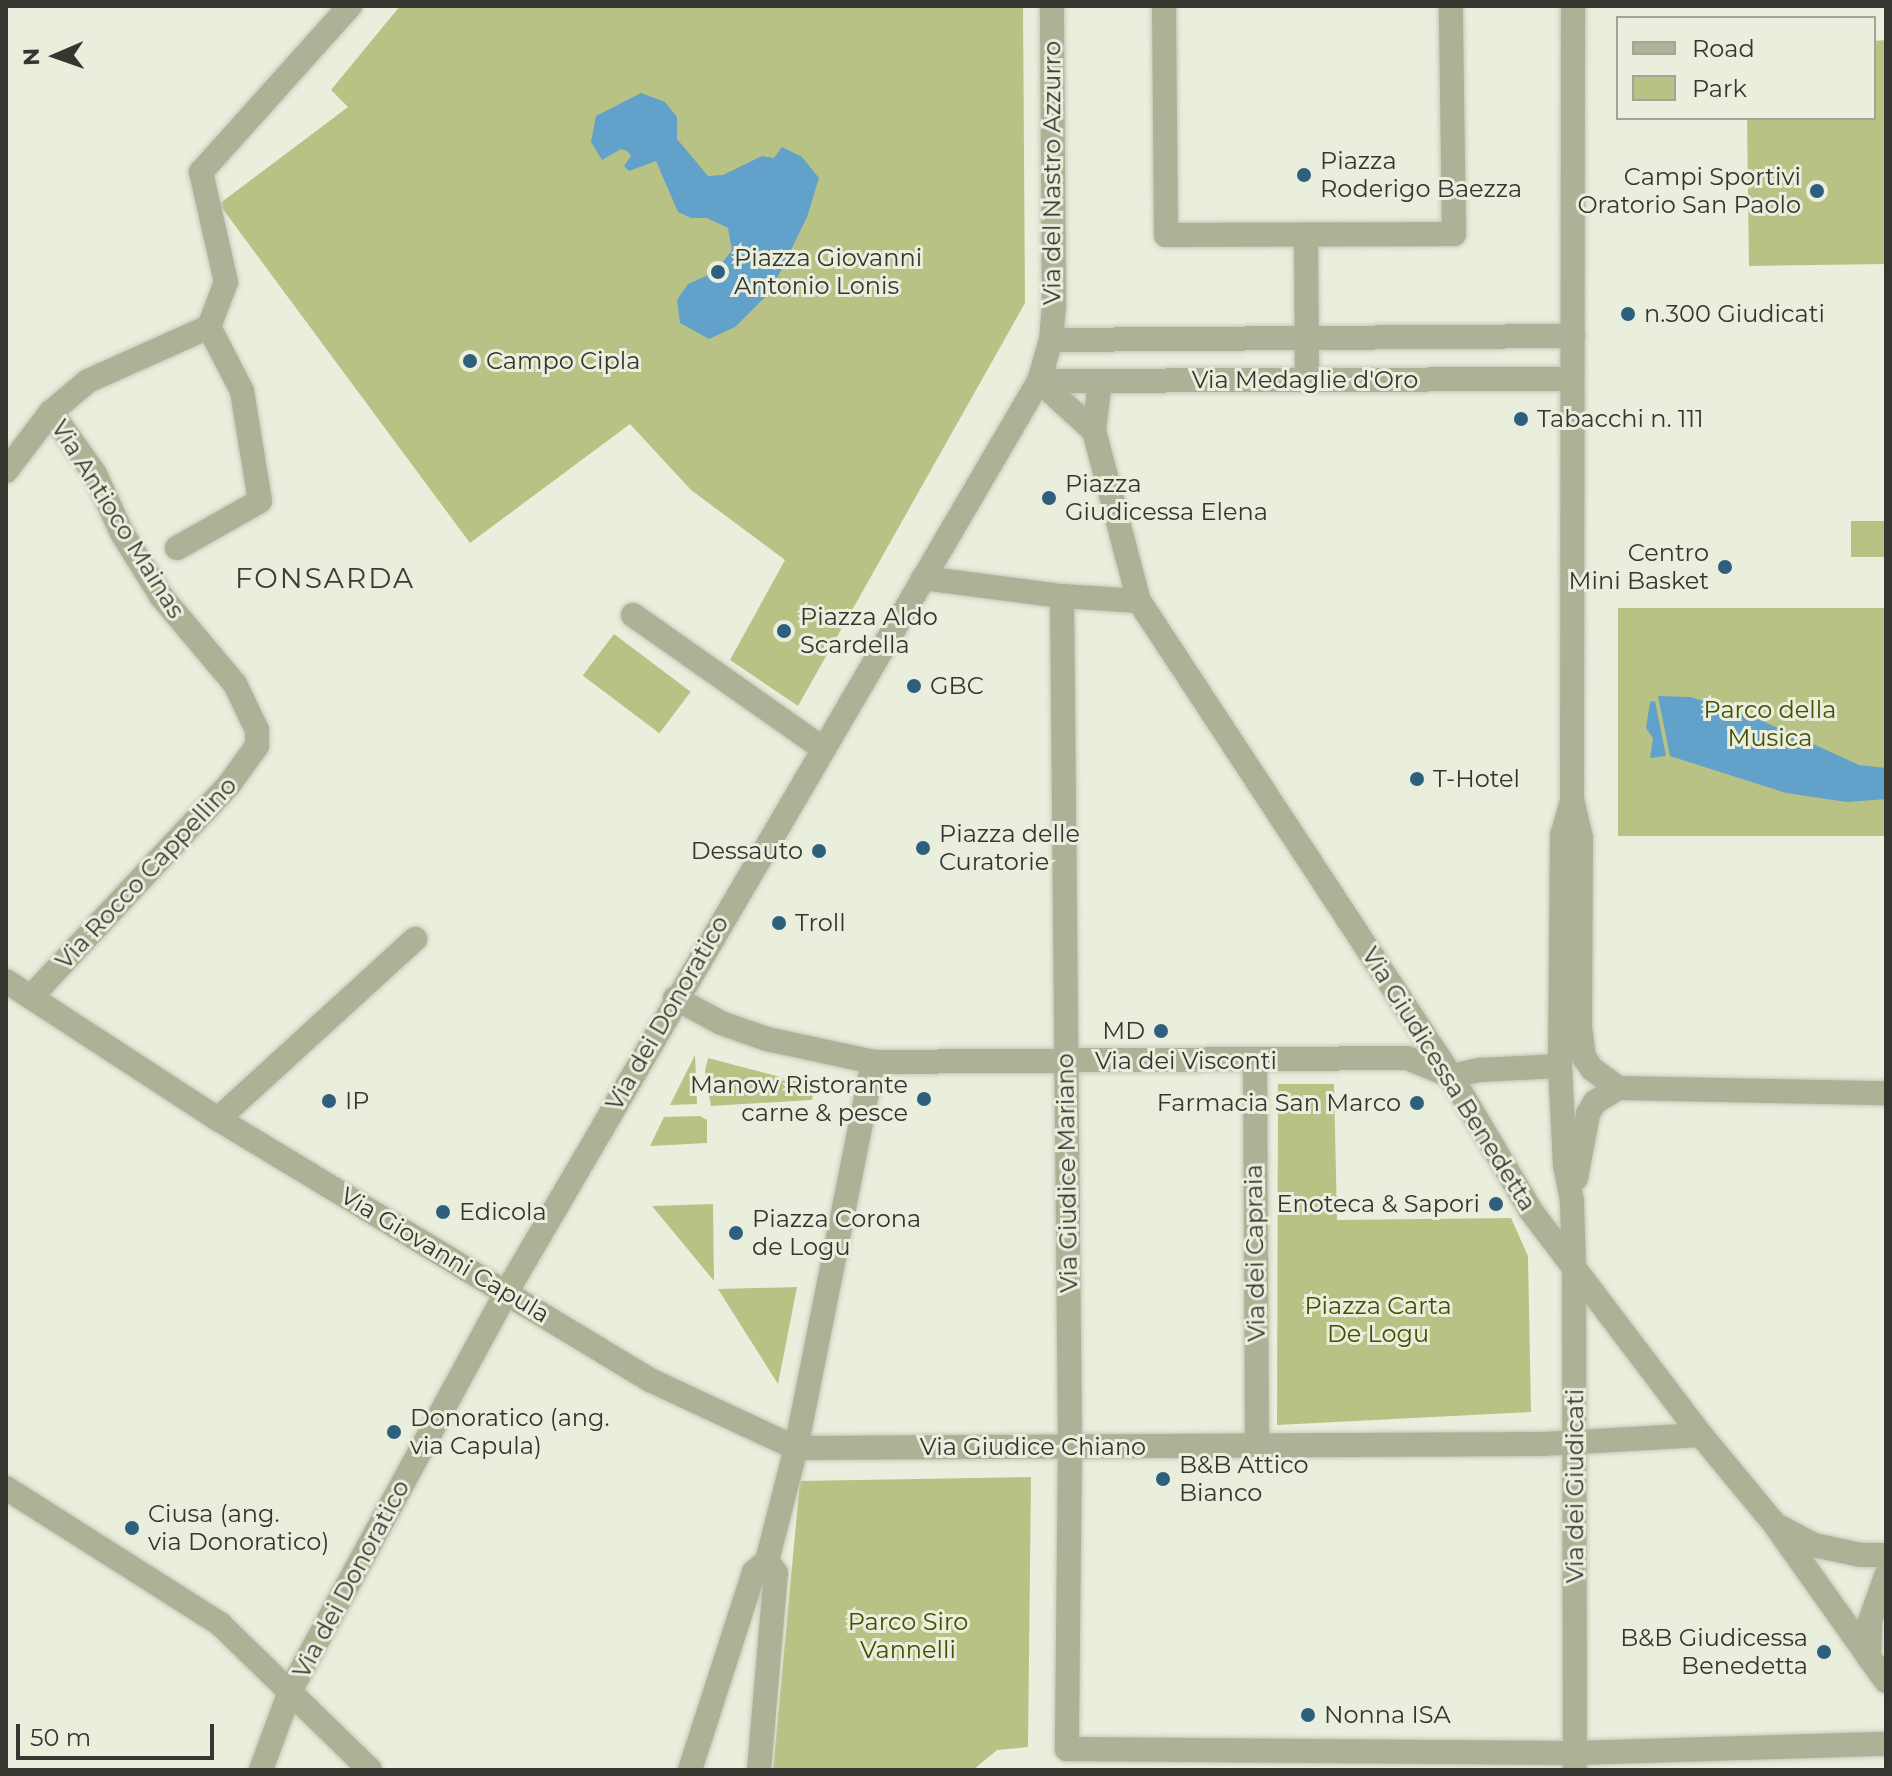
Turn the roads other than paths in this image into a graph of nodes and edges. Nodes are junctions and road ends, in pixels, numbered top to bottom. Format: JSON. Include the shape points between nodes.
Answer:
{"nodes":[{"id":1,"x":350,"y":6,"type":"edge"},
{"id":2,"x":1052,"y":6,"type":"edge"},
{"id":3,"x":1164,"y":6,"type":"edge"},
{"id":4,"x":1451,"y":6,"type":"edge"},
{"id":5,"x":1573,"y":6,"type":"edge"},
{"id":6,"x":1306,"y":235,"type":"junction"},
{"id":7,"x":209,"y":327,"type":"junction"},
{"id":8,"x":1573,"y":336,"type":"junction"},
{"id":9,"x":1307,"y":338,"type":"junction"},
{"id":10,"x":1418,"y":338,"type":"junction"},
{"id":11,"x":1051,"y":340,"type":"junction"},
{"id":12,"x":1418,"y":379,"type":"junction"},
{"id":13,"x":1571,"y":379,"type":"junction"},
{"id":14,"x":1307,"y":380,"type":"junction"},
{"id":15,"x":1039,"y":381,"type":"junction"},
{"id":16,"x":1100,"y":381,"type":"junction"},
{"id":17,"x":51,"y":412,"type":"junction"},
{"id":18,"x":1094,"y":431,"type":"junction"},
{"id":19,"x":6,"y":471,"type":"edge"},
{"id":20,"x":177,"y":548,"type":"dead end"},
{"id":21,"x":923,"y":578,"type":"junction"},
{"id":22,"x":1062,"y":596,"type":"junction"},
{"id":23,"x":1139,"y":601,"type":"junction"},
{"id":24,"x":633,"y":615,"type":"dead end"},
{"id":25,"x":257,"y":746,"type":"joint"},
{"id":26,"x":822,"y":748,"type":"junction"},
{"id":27,"x":1572,"y":799,"type":"junction"},
{"id":28,"x":415,"y":939,"type":"dead end"},
{"id":29,"x":6,"y":981,"type":"edge"},
{"id":30,"x":31,"y":997,"type":"junction"},
{"id":31,"x":675,"y":998,"type":"junction"},
{"id":32,"x":1255,"y":1061,"type":"junction"},
{"id":33,"x":873,"y":1062,"type":"junction"},
{"id":34,"x":1065,"y":1062,"type":"junction"},
{"id":35,"x":1560,"y":1066,"type":"junction"},
{"id":36,"x":1451,"y":1076,"type":"junction"},
{"id":37,"x":1618,"y":1088,"type":"junction"},
{"id":38,"x":1886,"y":1093,"type":"edge"},
{"id":39,"x":218,"y":1119,"type":"junction"},
{"id":40,"x":1572,"y":1201,"type":"junction"},
{"id":41,"x":1574,"y":1270,"type":"junction"},
{"id":42,"x":506,"y":1293,"type":"junction"},
{"id":43,"x":1701,"y":1435,"type":"junction"},
{"id":44,"x":1574,"y":1443,"type":"junction"},
{"id":45,"x":1070,"y":1446,"type":"junction"},
{"id":46,"x":1257,"y":1446,"type":"junction"},
{"id":47,"x":796,"y":1448,"type":"junction"},
{"id":48,"x":6,"y":1488,"type":"edge"},
{"id":49,"x":1773,"y":1522,"type":"junction"},
{"id":50,"x":1886,"y":1555,"type":"edge"},
{"id":51,"x":767,"y":1561,"type":"junction"},
{"id":52,"x":1886,"y":1576,"type":"edge"},
{"id":53,"x":1869,"y":1658,"type":"junction"},
{"id":54,"x":1886,"y":1681,"type":"edge"},
{"id":55,"x":290,"y":1691,"type":"junction"},
{"id":56,"x":1886,"y":1744,"type":"edge"},
{"id":57,"x":1575,"y":1762,"type":"edge"},
{"id":58,"x":261,"y":1770,"type":"edge"},
{"id":59,"x":370,"y":1770,"type":"edge"},
{"id":60,"x":690,"y":1770,"type":"edge"},
{"id":61,"x":759,"y":1770,"type":"edge"}],
"edges":[{"from":1,"to":7,"type":"street","via":[[201,172],[226,282]]},
{"from":2,"to":11,"type":"street","name":"Via del Nastro Azzurro"},
{"from":3,"to":6,"type":"street","via":[[1166,235]]},
{"from":4,"to":6,"type":"street","via":[[1454,234]]},
{"from":5,"to":8,"type":"street","name":"Via dei Giudicati"},
{"from":6,"to":9,"type":"street"},
{"from":7,"to":17,"type":"street","via":[[88,381]]},
{"from":7,"to":20,"type":"street","name":"Via Antioco Mainas","via":[[242,391],[260,501]]},
{"from":8,"to":10,"type":"street","name":"Via Medaglie d'Oro"},
{"from":8,"to":13,"type":"street","name":"Via dei Giudicati"},
{"from":9,"to":10,"type":"street","name":"Via Medaglie d'Oro"},
{"from":9,"to":11,"type":"street","name":"Via Medaglie d'Oro"},
{"from":9,"to":14,"type":"street"},
{"from":10,"to":12,"type":"street"},
{"from":11,"to":15,"type":"street","name":"Via dei Donoratico"},
{"from":12,"to":13,"type":"street","name":"Via Medaglie d'Oro"},
{"from":12,"to":14,"type":"street","name":"Via Medaglie d'Oro"},
{"from":13,"to":27,"type":"street","name":"Via dei Giudicati"},
{"from":14,"to":16,"type":"street","name":"Via Medaglie d'Oro"},
{"from":15,"to":16,"type":"street","name":"Via Medaglie d'Oro"},
{"from":15,"to":18,"type":"street"},
{"from":15,"to":21,"type":"street","name":"Via dei Donoratico"},
{"from":16,"to":18,"type":"street","name":"Via Giudicessa Benedetta"},
{"from":17,"to":19,"type":"street"},
{"from":17,"to":25,"type":"street","name":"Via Antioco Mainas","via":[[95,474],[122,533],[161,596],[235,684],[257,730]]},
{"from":18,"to":23,"type":"street","name":"Via Giudicessa Benedetta"},
{"from":21,"to":22,"type":"street"},
{"from":21,"to":26,"type":"street","name":"Via dei Donoratico"},
{"from":22,"to":23,"type":"street"},
{"from":22,"to":34,"type":"street","name":"Via Giudice Mariano"},
{"from":23,"to":36,"type":"street","name":"Via Giudicessa Benedetta"},
{"from":24,"to":26,"type":"street"},
{"from":25,"to":30,"type":"street","name":"Via Rocco Cappellino","via":[[228,786]]},
{"from":26,"to":31,"type":"street","name":"Via dei Donoratico"},
{"from":27,"to":35,"type":"street","name":"Via dei Giudicati","via":[[1562,835]]},
{"from":27,"to":37,"type":"street","name":"Via dei Giudicati","via":[[1581,838],[1581,1044],[1592,1069]]},
{"from":28,"to":39,"type":"street"},
{"from":29,"to":30,"type":"street","name":"Via Giovanni Capula"},
{"from":30,"to":39,"type":"street","name":"Via Giovanni Capula"},
{"from":31,"to":33,"type":"street","name":"Via dei Visconti","via":[[767,1039]]},
{"from":31,"to":42,"type":"street","name":"Via dei Donoratico"},
{"from":32,"to":34,"type":"street","name":"Via dei Visconti"},
{"from":32,"to":36,"type":"street","name":"Via dei Visconti","via":[[1407,1058]]},
{"from":32,"to":46,"type":"street","name":"Via dei Capraia"},
{"from":33,"to":34,"type":"street","name":"Via dei Visconti"},
{"from":33,"to":47,"type":"street"},
{"from":34,"to":45,"type":"street","name":"Via Giudice Mariano"},
{"from":35,"to":36,"type":"street"},
{"from":35,"to":40,"type":"street","name":"Via dei Giudicati"},
{"from":36,"to":41,"type":"street","name":"Via Giudicessa Benedetta","via":[[1531,1211]]},
{"from":37,"to":38,"type":"street"},
{"from":37,"to":40,"type":"street","name":"Via dei Giudicati","via":[[1595,1102],[1588,1114]]},
{"from":39,"to":42,"type":"street","name":"Via Giovanni Capula"},
{"from":40,"to":41,"type":"street","name":"Via dei Giudicati"},
{"from":41,"to":43,"type":"street","name":"Via Giudicessa Benedetta"},
{"from":41,"to":44,"type":"street","name":"Via dei Giudicati"},
{"from":42,"to":47,"type":"street","name":"Via Giovanni Capula","via":[[650,1380]]},
{"from":42,"to":55,"type":"street","name":"Via dei Donoratico"},
{"from":43,"to":44,"type":"street","name":"Via Giudice Chiano"},
{"from":43,"to":49,"type":"street","name":"Via Giudicessa Benedetta"},
{"from":44,"to":46,"type":"street","name":"Via Giudice Chiano"},
{"from":44,"to":57,"type":"street","name":"Via dei Giudicati"},
{"from":45,"to":46,"type":"street","name":"Via Giudice Chiano"},
{"from":45,"to":47,"type":"street","name":"Via Giudice Chiano"},
{"from":45,"to":57,"type":"street","name":"Via Giudice Mariano","via":[[1067,1749]]},
{"from":47,"to":51,"type":"street"},
{"from":48,"to":55,"type":"street","via":[[220,1624]]},
{"from":49,"to":50,"type":"street","via":[[1814,1545]]},
{"from":49,"to":53,"type":"street","name":"Via Giudicessa Benedetta"},
{"from":51,"to":60,"type":"street","via":[[754,1572]]},
{"from":51,"to":61,"type":"street","via":[[776,1573]]},
{"from":52,"to":53,"type":"street","via":[[1870,1621]]},
{"from":53,"to":54,"type":"street","name":"Via Giudicessa Benedetta"},
{"from":55,"to":58,"type":"street","name":"Via dei Donoratico"},
{"from":55,"to":59,"type":"street"},
{"from":56,"to":57,"type":"street"}]}
